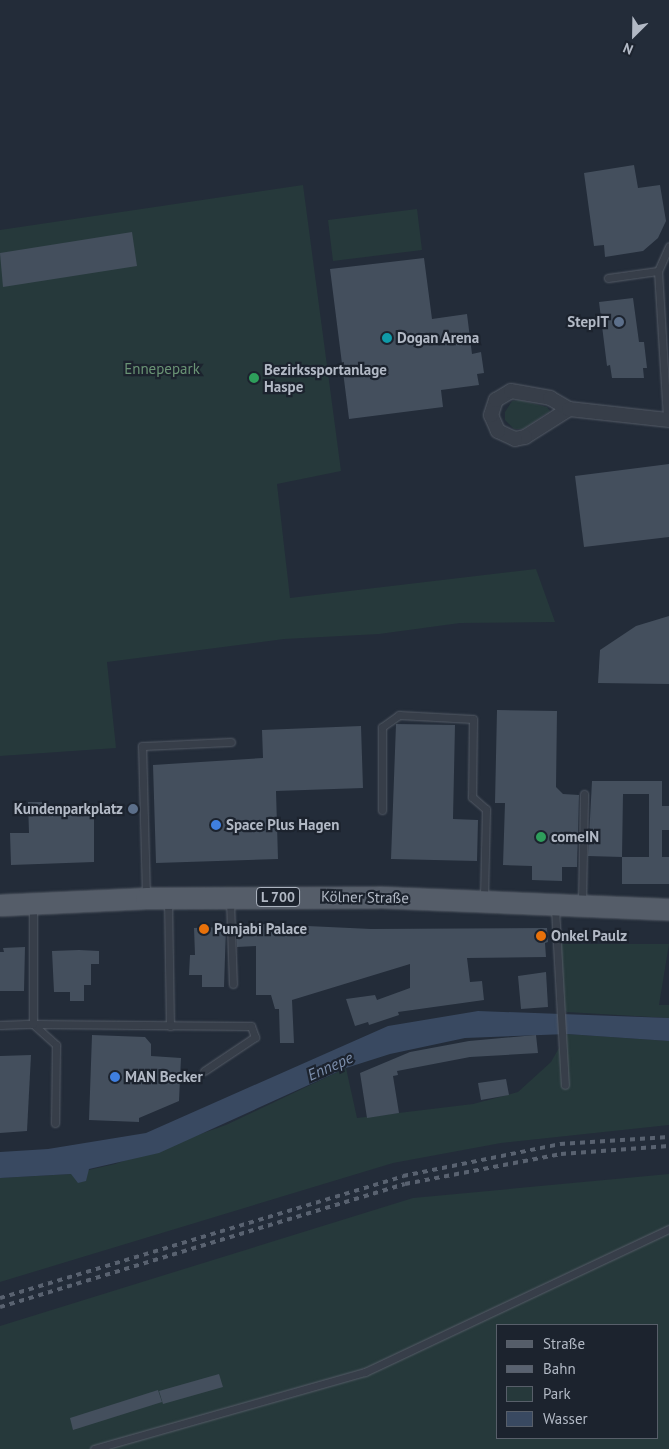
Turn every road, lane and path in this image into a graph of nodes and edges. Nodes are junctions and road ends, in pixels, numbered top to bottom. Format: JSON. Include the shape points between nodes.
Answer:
{"nodes":[{"id":1,"x":669,"y":246,"type":"edge"},
{"id":2,"x":658,"y":271,"type":"junction"},
{"id":3,"x":608,"y":278,"type":"dead end"},
{"id":4,"x":569,"y":409,"type":"junction"},
{"id":5,"x":668,"y":420,"type":"edge"},
{"id":6,"x":231,"y":742,"type":"dead end"},
{"id":7,"x":584,"y":794,"type":"dead end"},
{"id":8,"x":382,"y":810,"type":"dead end"},
{"id":9,"x":230,"y":897,"type":"junction"},
{"id":10,"x":146,"y":898,"type":"junction"},
{"id":11,"x":168,"y":898,"type":"junction"},
{"id":12,"x":484,"y":901,"type":"junction"},
{"id":13,"x":32,"y":903,"type":"junction"},
{"id":14,"x":555,"y":904,"type":"junction"},
{"id":15,"x":0,"y":905,"type":"edge"},
{"id":16,"x":582,"y":905,"type":"junction"},
{"id":17,"x":669,"y":908,"type":"edge"},
{"id":18,"x":232,"y":984,"type":"dead end"},
{"id":19,"x":33,"y":1024,"type":"junction"},
{"id":20,"x":0,"y":1025,"type":"edge"},
{"id":21,"x":170,"y":1026,"type":"junction"},
{"id":22,"x":204,"y":1071,"type":"dead end"},
{"id":23,"x":565,"y":1085,"type":"dead end"},
{"id":24,"x":55,"y":1123,"type":"dead end"},
{"id":25,"x":669,"y":1229,"type":"edge"},
{"id":26,"x":94,"y":1449,"type":"edge"}],
"edges":[{"from":1,"to":2,"type":"lane"},
{"from":2,"to":3,"type":"lane"},
{"from":2,"to":5,"type":"lane"},
{"from":4,"to":4,"type":"street","via":[[550,398],[511,391],[496,400],[490,415],[498,431],[515,439],[525,437]]},
{"from":4,"to":5,"type":"street"},
{"from":6,"to":10,"type":"lane","via":[[142,746]]},
{"from":7,"to":16,"type":"lane"},
{"from":8,"to":12,"type":"lane","via":[[382,727],[399,715],[473,720],[472,797],[486,809]]},
{"from":9,"to":11,"type":"main road","name":"Kölner Straße","number":"L 700"},
{"from":9,"to":12,"type":"main road","name":"Kölner Straße","number":"L 700","via":[[379,896]]},
{"from":9,"to":18,"type":"lane"},
{"from":10,"to":11,"type":"main road","name":"Kölner Straße","number":"L 700"},
{"from":10,"to":13,"type":"main road","name":"Kölner Straße","number":"L 700"},
{"from":11,"to":21,"type":"lane"},
{"from":12,"to":14,"type":"main road","name":"Kölner Straße","number":"L 700"},
{"from":13,"to":15,"type":"main road","name":"Kölner Straße","number":"L 700"},
{"from":13,"to":19,"type":"lane"},
{"from":14,"to":16,"type":"main road","name":"Kölner Straße","number":"L 700"},
{"from":14,"to":23,"type":"lane"},
{"from":16,"to":17,"type":"main road","name":"Kölner Straße","number":"L 700"},
{"from":19,"to":20,"type":"lane"},
{"from":19,"to":21,"type":"lane"},
{"from":19,"to":24,"type":"lane","via":[[56,1045]]},
{"from":21,"to":22,"type":"lane","via":[[251,1026],[255,1037]]},
{"from":25,"to":26,"type":"lane","via":[[365,1372]]}]}
